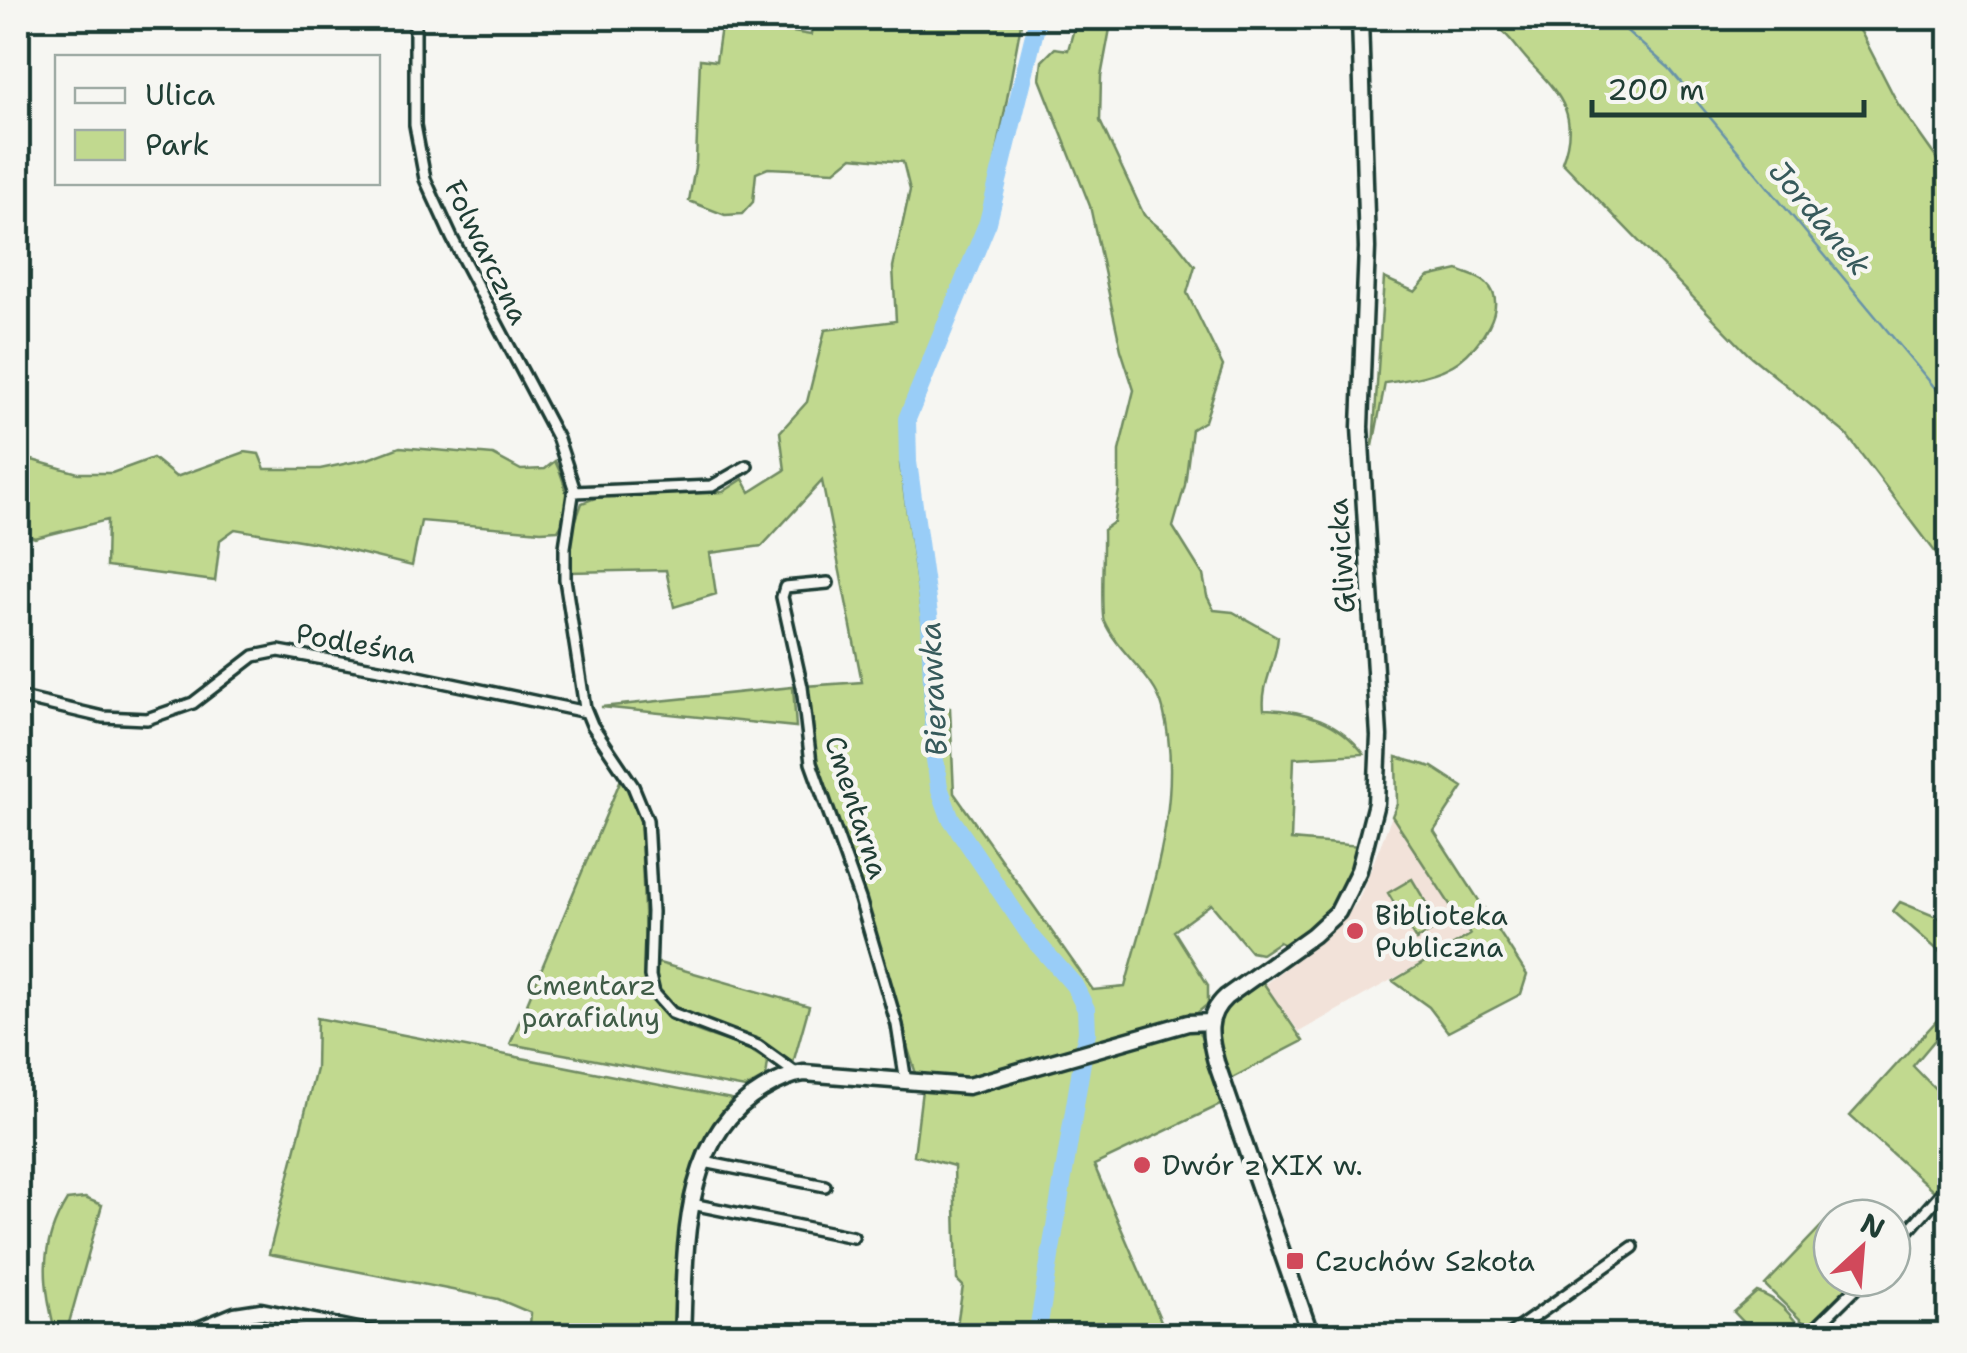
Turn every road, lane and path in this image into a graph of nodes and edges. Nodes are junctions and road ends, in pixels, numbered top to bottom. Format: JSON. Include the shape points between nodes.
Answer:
{"nodes":[{"id":1,"x":415,"y":18,"type":"edge"},
{"id":2,"x":709,"y":18,"type":"edge"},
{"id":3,"x":1360,"y":18,"type":"edge"},
{"id":4,"x":734,"y":21,"type":"dead end"},
{"id":5,"x":747,"y":466,"type":"dead end"},
{"id":6,"x":574,"y":492,"type":"junction"},
{"id":7,"x":828,"y":582,"type":"dead end"},
{"id":8,"x":18,"y":697,"type":"edge"},
{"id":9,"x":586,"y":712,"type":"junction"},
{"id":10,"x":1210,"y":1022,"type":"junction"},
{"id":11,"x":797,"y":1074,"type":"junction"},
{"id":12,"x":906,"y":1083,"type":"junction"},
{"id":13,"x":704,"y":1162,"type":"junction"},
{"id":14,"x":1950,"y":1183,"type":"edge"},
{"id":15,"x":825,"y":1186,"type":"dead end"},
{"id":16,"x":692,"y":1204,"type":"junction"},
{"id":17,"x":1912,"y":1226,"type":"edge"},
{"id":18,"x":853,"y":1237,"type":"dead end"},
{"id":19,"x":1633,"y":1248,"type":"dead end"},
{"id":20,"x":1846,"y":1298,"type":"edge"},
{"id":21,"x":685,"y":1335,"type":"edge"},
{"id":22,"x":184,"y":1336,"type":"edge"},
{"id":23,"x":382,"y":1336,"type":"edge"},
{"id":24,"x":1311,"y":1336,"type":"edge"},
{"id":25,"x":1508,"y":1336,"type":"edge"},
{"id":26,"x":1807,"y":1336,"type":"edge"}],
"edges":[{"from":1,"to":6,"type":"street","name":"Folwarczna","via":[[415,125],[425,179],[562,447]]},
{"from":2,"to":4,"type":"street"},
{"from":3,"to":10,"type":"main road","name":"Gliwicka","via":[[1368,248],[1360,427],[1376,804],[1359,870],[1338,912],[1226,997]]},
{"from":5,"to":6,"type":"street","via":[[712,486]]},
{"from":6,"to":9,"type":"street","name":"Folwarczna","via":[[565,570]]},
{"from":7,"to":12,"type":"street","name":"Cmentarna","via":[[785,588],[782,598],[811,763],[860,900],[897,1026]]},
{"from":8,"to":9,"type":"street","name":"Podleśna","via":[[113,719],[147,719],[193,703],[248,658],[280,651]]},
{"from":9,"to":11,"type":"street","name":"Folwarczna","via":[[634,786],[647,820],[656,998],[682,1018],[758,1046]]},
{"from":10,"to":12,"type":"main road","via":[[968,1086]]},
{"from":10,"to":24,"type":"main road","via":[[1216,1062]]},
{"from":11,"to":12,"type":"main road"},
{"from":11,"to":13,"type":"main road","via":[[737,1109]]},
{"from":13,"to":15,"type":"street"},
{"from":13,"to":16,"type":"main road"},
{"from":14,"to":17,"type":"street"},
{"from":16,"to":18,"type":"street"},
{"from":16,"to":21,"type":"main road"},
{"from":19,"to":25,"type":"street"},
{"from":20,"to":26,"type":"street"},
{"from":22,"to":23,"type":"main road","via":[[261,1311]]}]}
